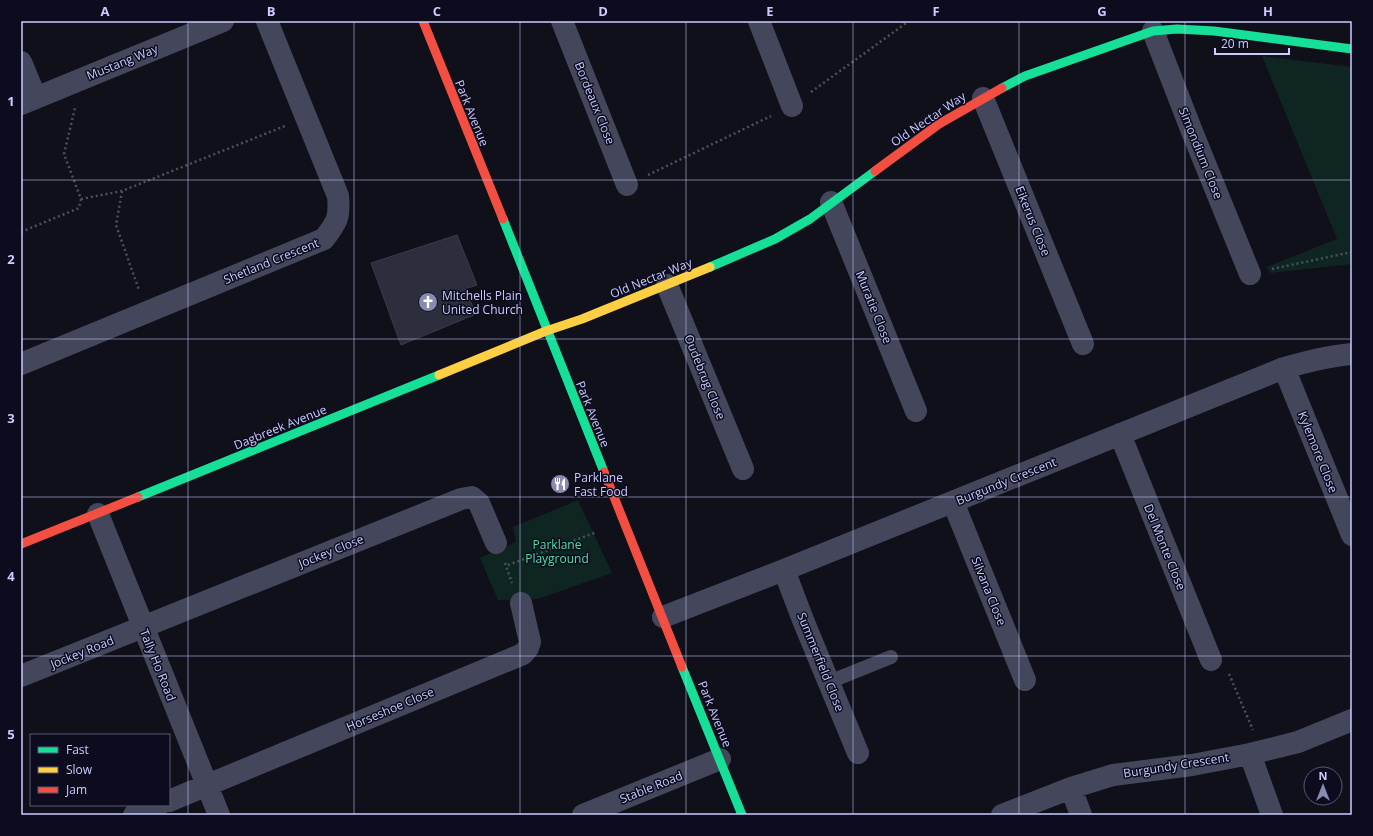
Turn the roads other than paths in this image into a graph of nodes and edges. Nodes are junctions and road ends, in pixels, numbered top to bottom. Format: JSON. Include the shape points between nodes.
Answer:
{"nodes":[{"id":1,"x":223,"y":21,"type":"edge"},
{"id":2,"x":267,"y":21,"type":"edge"},
{"id":3,"x":423,"y":21,"type":"edge"},
{"id":4,"x":562,"y":21,"type":"edge"},
{"id":5,"x":759,"y":21,"type":"edge"},
{"id":6,"x":1153,"y":31,"type":"junction"},
{"id":7,"x":1352,"y":49,"type":"edge"},
{"id":8,"x":21,"y":62,"type":"edge"},
{"id":9,"x":983,"y":98,"type":"junction"},
{"id":10,"x":28,"y":101,"type":"edge"},
{"id":11,"x":792,"y":106,"type":"dead end"},
{"id":12,"x":627,"y":185,"type":"dead end"},
{"id":13,"x":831,"y":202,"type":"junction"},
{"id":14,"x":1250,"y":274,"type":"road end"},
{"id":15,"x":667,"y":285,"type":"junction"},
{"id":16,"x":546,"y":330,"type":"junction"},
{"id":17,"x":1083,"y":344,"type":"dead end"},
{"id":18,"x":1352,"y":354,"type":"edge"},
{"id":19,"x":21,"y":364,"type":"edge"},
{"id":20,"x":1284,"y":368,"type":"junction"},
{"id":21,"x":916,"y":411,"type":"dead end"},
{"id":22,"x":1120,"y":434,"type":"junction"},
{"id":23,"x":744,"y":469,"type":"dead end"},
{"id":24,"x":953,"y":502,"type":"junction"},
{"id":25,"x":98,"y":514,"type":"junction"},
{"id":26,"x":1352,"y":535,"type":"edge"},
{"id":27,"x":496,"y":543,"type":"road end"},
{"id":28,"x":21,"y":544,"type":"edge"},
{"id":29,"x":784,"y":570,"type":"junction"},
{"id":30,"x":521,"y":604,"type":"road end"},
{"id":31,"x":663,"y":617,"type":"junction"},
{"id":32,"x":142,"y":628,"type":"junction"},
{"id":33,"x":891,"y":657,"type":"dead end"},
{"id":34,"x":1211,"y":660,"type":"road end"},
{"id":35,"x":21,"y":676,"type":"edge"},
{"id":36,"x":1025,"y":680,"type":"dead end"},
{"id":37,"x":829,"y":682,"type":"junction"},
{"id":38,"x":1352,"y":720,"type":"edge"},
{"id":39,"x":1256,"y":752,"type":"junction"},
{"id":40,"x":858,"y":753,"type":"dead end"},
{"id":41,"x":720,"y":759,"type":"junction"},
{"id":42,"x":207,"y":786,"type":"junction"},
{"id":43,"x":1071,"y":788,"type":"junction"},
{"id":44,"x":170,"y":801,"type":"edge"},
{"id":45,"x":156,"y":806,"type":"edge"},
{"id":46,"x":134,"y":815,"type":"edge"},
{"id":47,"x":219,"y":815,"type":"edge"},
{"id":48,"x":583,"y":815,"type":"edge"},
{"id":49,"x":742,"y":815,"type":"edge"},
{"id":50,"x":1002,"y":815,"type":"edge"},
{"id":51,"x":1081,"y":815,"type":"edge"},
{"id":52,"x":1272,"y":815,"type":"edge"}],
"edges":[{"from":1,"to":10,"type":"street","name":"Mustang Way"},
{"from":2,"to":19,"type":"street","name":"Shetland Crescent","via":[[338,196],[339,211],[336,224],[324,239]]},
{"from":3,"to":16,"type":"street","name":"Park Avenue"},
{"from":4,"to":12,"type":"street","name":"Bordeaux Close"},
{"from":5,"to":11,"type":"street"},
{"from":6,"to":7,"type":"street","name":"Old Nectar Way","via":[[1214,31]]},
{"from":6,"to":9,"type":"street","name":"Old Nectar Way","via":[[1025,76]]},
{"from":6,"to":14,"type":"street","name":"Simondium Close"},
{"from":8,"to":10,"type":"street"},
{"from":9,"to":13,"type":"street","name":"Old Nectar Way","via":[[939,124]]},
{"from":9,"to":17,"type":"street","name":"Eikerus Close"},
{"from":13,"to":15,"type":"street","name":"Old Nectar Way","via":[[775,239]]},
{"from":13,"to":21,"type":"street","name":"Muratie Close"},
{"from":15,"to":16,"type":"street","name":"Old Nectar Way","via":[[582,319]]},
{"from":15,"to":23,"type":"street","name":"Oudebrug Close"},
{"from":16,"to":25,"type":"street","name":"Dagbreek Avenue"},
{"from":16,"to":31,"type":"street","name":"Park Avenue"},
{"from":18,"to":20,"type":"street","name":"Burgundy Crescent"},
{"from":20,"to":22,"type":"street","name":"Burgundy Crescent"},
{"from":20,"to":26,"type":"street","name":"Kylemore Close"},
{"from":22,"to":24,"type":"street","name":"Burgundy Crescent"},
{"from":22,"to":34,"type":"street","name":"Del Monte Close"},
{"from":24,"to":29,"type":"street","name":"Burgundy Crescent"},
{"from":24,"to":36,"type":"street","name":"Silvana Close"},
{"from":25,"to":28,"type":"street","name":"Dagbreek Avenue"},
{"from":25,"to":32,"type":"street","name":"Tally Ho Road"},
{"from":27,"to":32,"type":"street","name":"Jockey Close","via":[[479,502],[472,497],[461,499]]},
{"from":29,"to":31,"type":"street","name":"Burgundy Crescent"},
{"from":29,"to":37,"type":"street","name":"Summerfield Close"},
{"from":30,"to":42,"type":"street","name":"Horseshoe Close","via":[[530,642],[523,654]]},
{"from":31,"to":41,"type":"street","name":"Park Avenue"},
{"from":32,"to":35,"type":"street","name":"Jockey Road"},
{"from":32,"to":42,"type":"street","name":"Tally Ho Road"},
{"from":33,"to":37,"type":"lane"},
{"from":37,"to":40,"type":"street","name":"Summerfield Close"},
{"from":38,"to":39,"type":"street","name":"Burgundy Crescent","via":[[1298,742]]},
{"from":39,"to":43,"type":"street","name":"Burgundy Crescent","via":[[1192,765],[1113,775]]},
{"from":39,"to":52,"type":"street"},
{"from":41,"to":48,"type":"street","name":"Stable Road"},
{"from":41,"to":49,"type":"street","name":"Park Avenue"},
{"from":42,"to":44,"type":"street","name":"Horseshoe Close"},
{"from":42,"to":47,"type":"street","name":"Tally Ho Road"},
{"from":43,"to":50,"type":"street","name":"Burgundy Crescent"},
{"from":43,"to":51,"type":"street"},
{"from":45,"to":46,"type":"street"}]}
